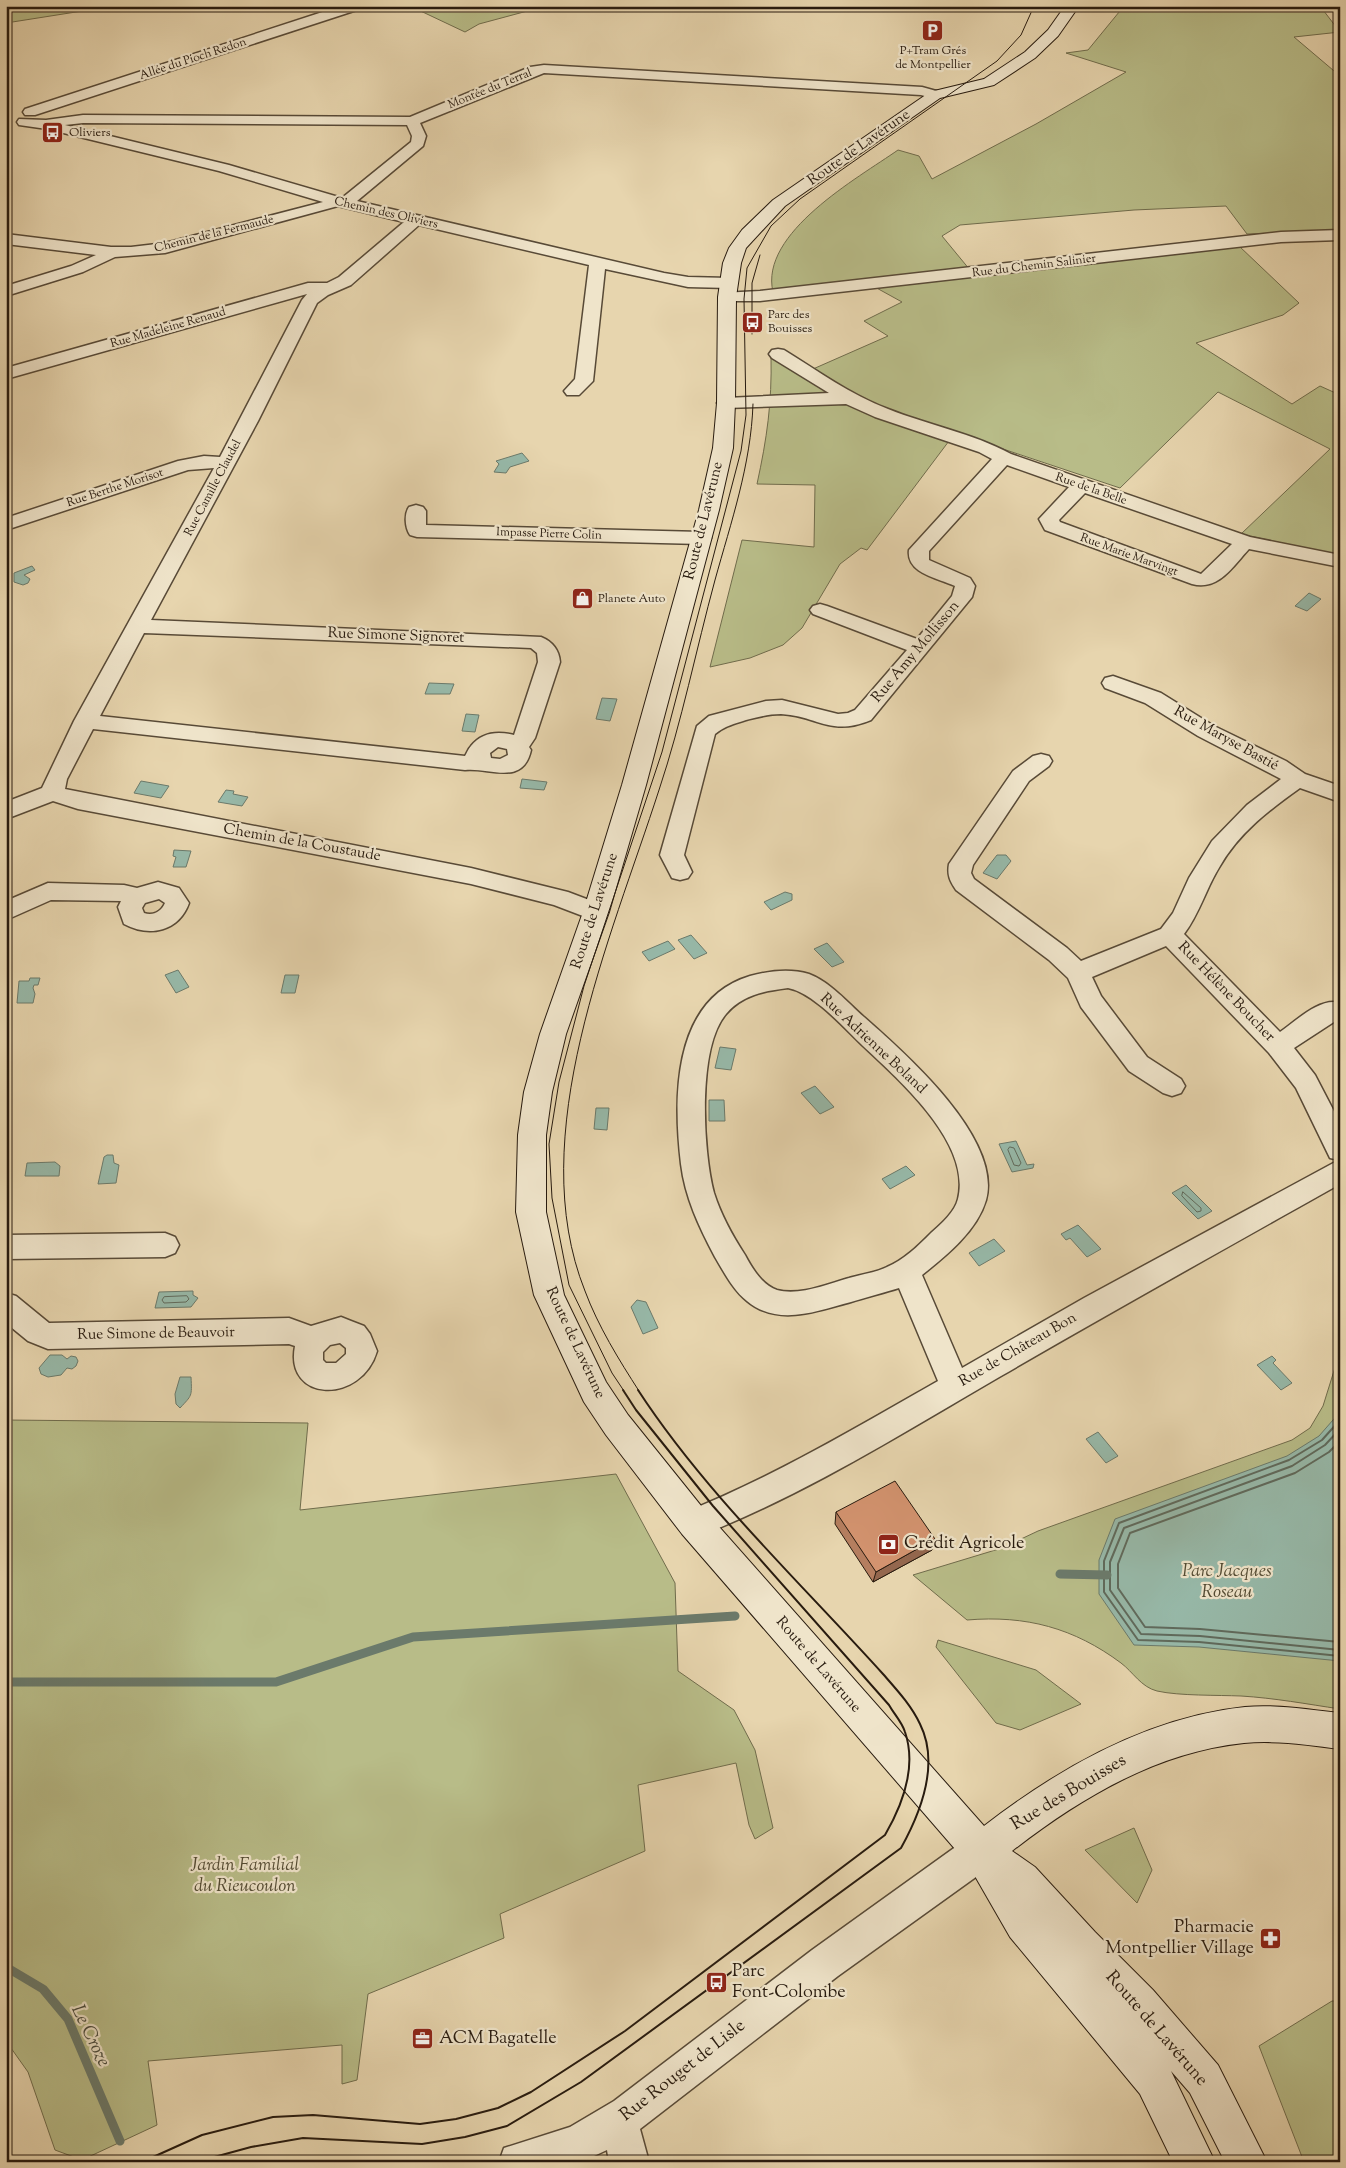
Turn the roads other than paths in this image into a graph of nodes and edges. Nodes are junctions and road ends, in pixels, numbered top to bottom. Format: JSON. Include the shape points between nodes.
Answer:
{"nodes":[{"id":1,"x":355,"y":6,"type":"edge"},
{"id":2,"x":1072,"y":6,"type":"edge"},
{"id":3,"x":935,"y":95,"type":"junction"},
{"id":4,"x":18,"y":119,"type":"joint"},
{"id":5,"x":412,"y":121,"type":"junction"},
{"id":6,"x":46,"y":125,"type":"junction"},
{"id":7,"x":340,"y":202,"type":"junction"},
{"id":8,"x":416,"y":220,"type":"junction"},
{"id":9,"x":1340,"y":235,"type":"edge"},
{"id":10,"x":6,"y":239,"type":"edge"},
{"id":11,"x":111,"y":252,"type":"junction"},
{"id":12,"x":598,"y":262,"type":"junction"},
{"id":13,"x":330,"y":288,"type":"junction"},
{"id":14,"x":728,"y":290,"type":"junction"},
{"id":15,"x":6,"y":291,"type":"edge"},
{"id":16,"x":778,"y":354,"type":"dead end"},
{"id":17,"x":6,"y":374,"type":"edge"},
{"id":18,"x":573,"y":391,"type":"dead end"},
{"id":19,"x":849,"y":398,"type":"junction"},
{"id":20,"x":726,"y":403,"type":"junction"},
{"id":21,"x":1004,"y":458,"type":"junction"},
{"id":22,"x":226,"y":463,"type":"junction"},
{"id":23,"x":1082,"y":485,"type":"junction"},
{"id":24,"x":416,"y":511,"type":"dead end"},
{"id":25,"x":6,"y":524,"type":"edge"},
{"id":26,"x":701,"y":538,"type":"junction"},
{"id":27,"x":1245,"y":542,"type":"junction"},
{"id":28,"x":1340,"y":561,"type":"edge"},
{"id":29,"x":820,"y":610,"type":"dead end"},
{"id":30,"x":138,"y":626,"type":"junction"},
{"id":31,"x":919,"y":646,"type":"junction"},
{"id":32,"x":1113,"y":683,"type":"dead end"},
{"id":33,"x":85,"y":721,"type":"junction"},
{"id":34,"x":1041,"y":761,"type":"dead end"},
{"id":35,"x":1297,"y":779,"type":"junction"},
{"id":36,"x":52,"y":794,"type":"junction"},
{"id":37,"x":1340,"y":794,"type":"edge"},
{"id":38,"x":6,"y":811,"type":"edge"},
{"id":39,"x":680,"y":872,"type":"dead end"},
{"id":40,"x":137,"y":897,"type":"dead end"},
{"id":41,"x":6,"y":911,"type":"edge"},
{"id":42,"x":596,"y":912,"type":"junction"},
{"id":43,"x":1170,"y":935,"type":"junction"},
{"id":44,"x":1078,"y":973,"type":"junction"},
{"id":45,"x":1332,"y":1010,"type":"dead end"},
{"id":46,"x":1278,"y":1046,"type":"junction"},
{"id":47,"x":1172,"y":1086,"type":"dead end"},
{"id":48,"x":1340,"y":1150,"type":"edge"},
{"id":49,"x":1335,"y":1181,"type":"edge"},
{"id":50,"x":165,"y":1245,"type":"dead end"},
{"id":51,"x":6,"y":1247,"type":"edge"},
{"id":52,"x":907,"y":1273,"type":"junction"},
{"id":53,"x":6,"y":1305,"type":"edge"},
{"id":54,"x":314,"y":1340,"type":"dead end"},
{"id":55,"x":955,"y":1386,"type":"junction"},
{"id":56,"x":694,"y":1523,"type":"junction"},
{"id":57,"x":1340,"y":1731,"type":"edge"},
{"id":58,"x":981,"y":1851,"type":"junction"},
{"id":59,"x":619,"y":2122,"type":"junction"},
{"id":60,"x":518,"y":2162,"type":"edge"},
{"id":61,"x":629,"y":2162,"type":"edge"},
{"id":62,"x":1195,"y":2162,"type":"edge"},
{"id":63,"x":1247,"y":2162,"type":"edge"}],
"edges":[{"from":1,"to":4,"type":"street","name":"Allée du Pioch Redon"},
{"from":2,"to":3,"type":"main road","name":"Route de Lavérune","via":[[1053,33],[1010,69],[989,82]]},
{"from":3,"to":5,"type":"street","name":"Montée du Terral","via":[[922,91],[830,84],[544,69]]},
{"from":3,"to":14,"type":"main road","name":"Route de Lavérune","via":[[779,203],[742,241],[732,264]]},
{"from":4,"to":6,"type":"street","name":"Chemin des Oliviers"},
{"from":5,"to":6,"type":"street","name":"Montée du Terral","via":[[83,119]]},
{"from":5,"to":7,"type":"street","name":"Chemin de la Fermaude","via":[[419,136],[418,143],[379,178]]},
{"from":6,"to":7,"type":"street","name":"Chemin des Oliviers","via":[[224,168]]},
{"from":7,"to":8,"type":"street","name":"Chemin des Oliviers"},
{"from":7,"to":11,"type":"street","name":"Chemin de la Fermaude","via":[[165,248]]},
{"from":8,"to":12,"type":"street","name":"Chemin des Oliviers"},
{"from":8,"to":13,"type":"street","name":"Rue Camille Claudel","via":[[345,281]]},
{"from":9,"to":14,"type":"street","name":"Rue du Chemin Salinier","via":[[1282,237],[760,296]]},
{"from":10,"to":11,"type":"street"},
{"from":11,"to":15,"type":"street","name":"Chemin de la Fermaude","via":[[77,269]]},
{"from":12,"to":14,"type":"street","name":"Chemin des Oliviers"},
{"from":12,"to":18,"type":"street","via":[[584,381]]},
{"from":13,"to":17,"type":"street","name":"Rue Madeleine Renaud","via":[[314,287]]},
{"from":13,"to":22,"type":"street","name":"Rue Camille Claudel","via":[[310,300],[264,395]]},
{"from":14,"to":20,"type":"main road","name":"Route de Lavérune"},
{"from":16,"to":19,"type":"street","name":"Rue de la Belle"},
{"from":19,"to":20,"type":"street","name":"Rue de la Belle"},
{"from":19,"to":21,"type":"street","name":"Rue de la Belle","via":[[903,421],[986,448]]},
{"from":20,"to":26,"type":"main road","name":"Route de Lavérune","via":[[723,448]]},
{"from":21,"to":23,"type":"street","name":"Rue de la Belle"},
{"from":21,"to":31,"type":"street","name":"Rue Amy Mollisson","via":[[919,550],[921,564],[956,577],[966,586],[962,597]]},
{"from":22,"to":25,"type":"street","name":"Rue Berthe Morisot","via":[[185,465]]},
{"from":22,"to":30,"type":"street","name":"Rue Camille Claudel"},
{"from":23,"to":27,"type":"street","name":"Rue de la Belle"},
{"from":23,"to":27,"type":"street","name":"Rue Marie Marvingt","via":[[1049,519],[1052,526],[1199,580],[1209,579]]},
{"from":24,"to":26,"type":"street","name":"Impasse Pierre Colin","via":[[416,531]]},
{"from":26,"to":42,"type":"main road","name":"Route de Lavérune"},
{"from":27,"to":28,"type":"street","name":"Rue de la Belle"},
{"from":29,"to":31,"type":"street"},
{"from":30,"to":33,"type":"street","name":"Rue Camille Claudel"},
{"from":30,"to":33,"type":"street","name":"Rue Simone Signoret","via":[[534,642],[547,651],[549,662],[524,738],[518,746],[494,740],[480,749],[480,761],[465,763]]},
{"from":31,"to":39,"type":"street","name":"Rue Amy Mollisson","via":[[863,715],[851,720],[838,721],[782,707],[758,710],[710,725],[702,738],[672,854]]},
{"from":32,"to":35,"type":"street","name":"Rue Maryse Bastié","via":[[1154,698],[1206,732],[1278,766]]},
{"from":33,"to":36,"type":"street","name":"Rue Camille Claudel","via":[[56,779]]},
{"from":34,"to":44,"type":"street","via":[[1021,776],[961,864],[959,873],[964,884],[1058,954]]},
{"from":35,"to":37,"type":"street","name":"Rue Maryse Bastié"},
{"from":35,"to":43,"type":"street","name":"Rue Hélène Boucher","via":[[1259,805],[1234,829],[1201,877],[1184,919]]},
{"from":36,"to":38,"type":"street"},
{"from":36,"to":42,"type":"street","name":"Chemin de la Coustaude","via":[[471,876],[560,898]]},
{"from":40,"to":41,"type":"street","via":[[124,892],[48,891]]},
{"from":42,"to":56,"type":"main road","name":"Route de Lavérune","via":[[553,1034],[538,1092],[532,1135],[531,1212],[549,1295],[595,1392]]},
{"from":43,"to":44,"type":"street"},
{"from":43,"to":46,"type":"street","name":"Rue Hélène Boucher"},
{"from":44,"to":47,"type":"street","via":[[1090,1000],[1138,1064]]},
{"from":45,"to":46,"type":"street"},
{"from":46,"to":48,"type":"street","name":"Rue Hélène Boucher","via":[[1306,1082]]},
{"from":49,"to":55,"type":"street","name":"Rue de Château Bon","via":[[1102,1302]]},
{"from":50,"to":51,"type":"street"},
{"from":52,"to":52,"type":"street","name":"Rue Adrienne Boland","via":[[957,1227],[973,1196],[971,1160],[940,1108],[822,994],[803,982],[788,979],[754,983],[731,993],[713,1010],[703,1031],[690,1114],[698,1182],[708,1214],[724,1247],[745,1280],[763,1298],[783,1305],[812,1301]]},
{"from":52,"to":55,"type":"street"},
{"from":53,"to":54,"type":"street","name":"Rue Simone de Beauvoir","via":[[38,1332],[48,1336],[288,1331]]},
{"from":55,"to":56,"type":"street","name":"Rue de Château Bon","via":[[805,1473]]},
{"from":56,"to":58,"type":"main road","name":"Route de Lavérune"},
{"from":57,"to":58,"type":"main road","name":"Rue des Bouisses","via":[[1246,1725],[1185,1735],[1121,1760],[1027,1814]]},
{"from":58,"to":59,"type":"street","name":"Rue Rouget de Lisle","via":[[907,1902]]},
{"from":58,"to":62,"type":"main road","name":"Route de Lavérune","via":[[1023,1924],[1154,2080]]},
{"from":58,"to":63,"type":"main road","name":"Route de Lavérune","via":[[1022,1880],[1080,1946],[1139,2004],[1204,2079]]},
{"from":59,"to":60,"type":"street","name":"Rue Rouget de Lisle","via":[[588,2139]]},
{"from":59,"to":61,"type":"street"}]}
